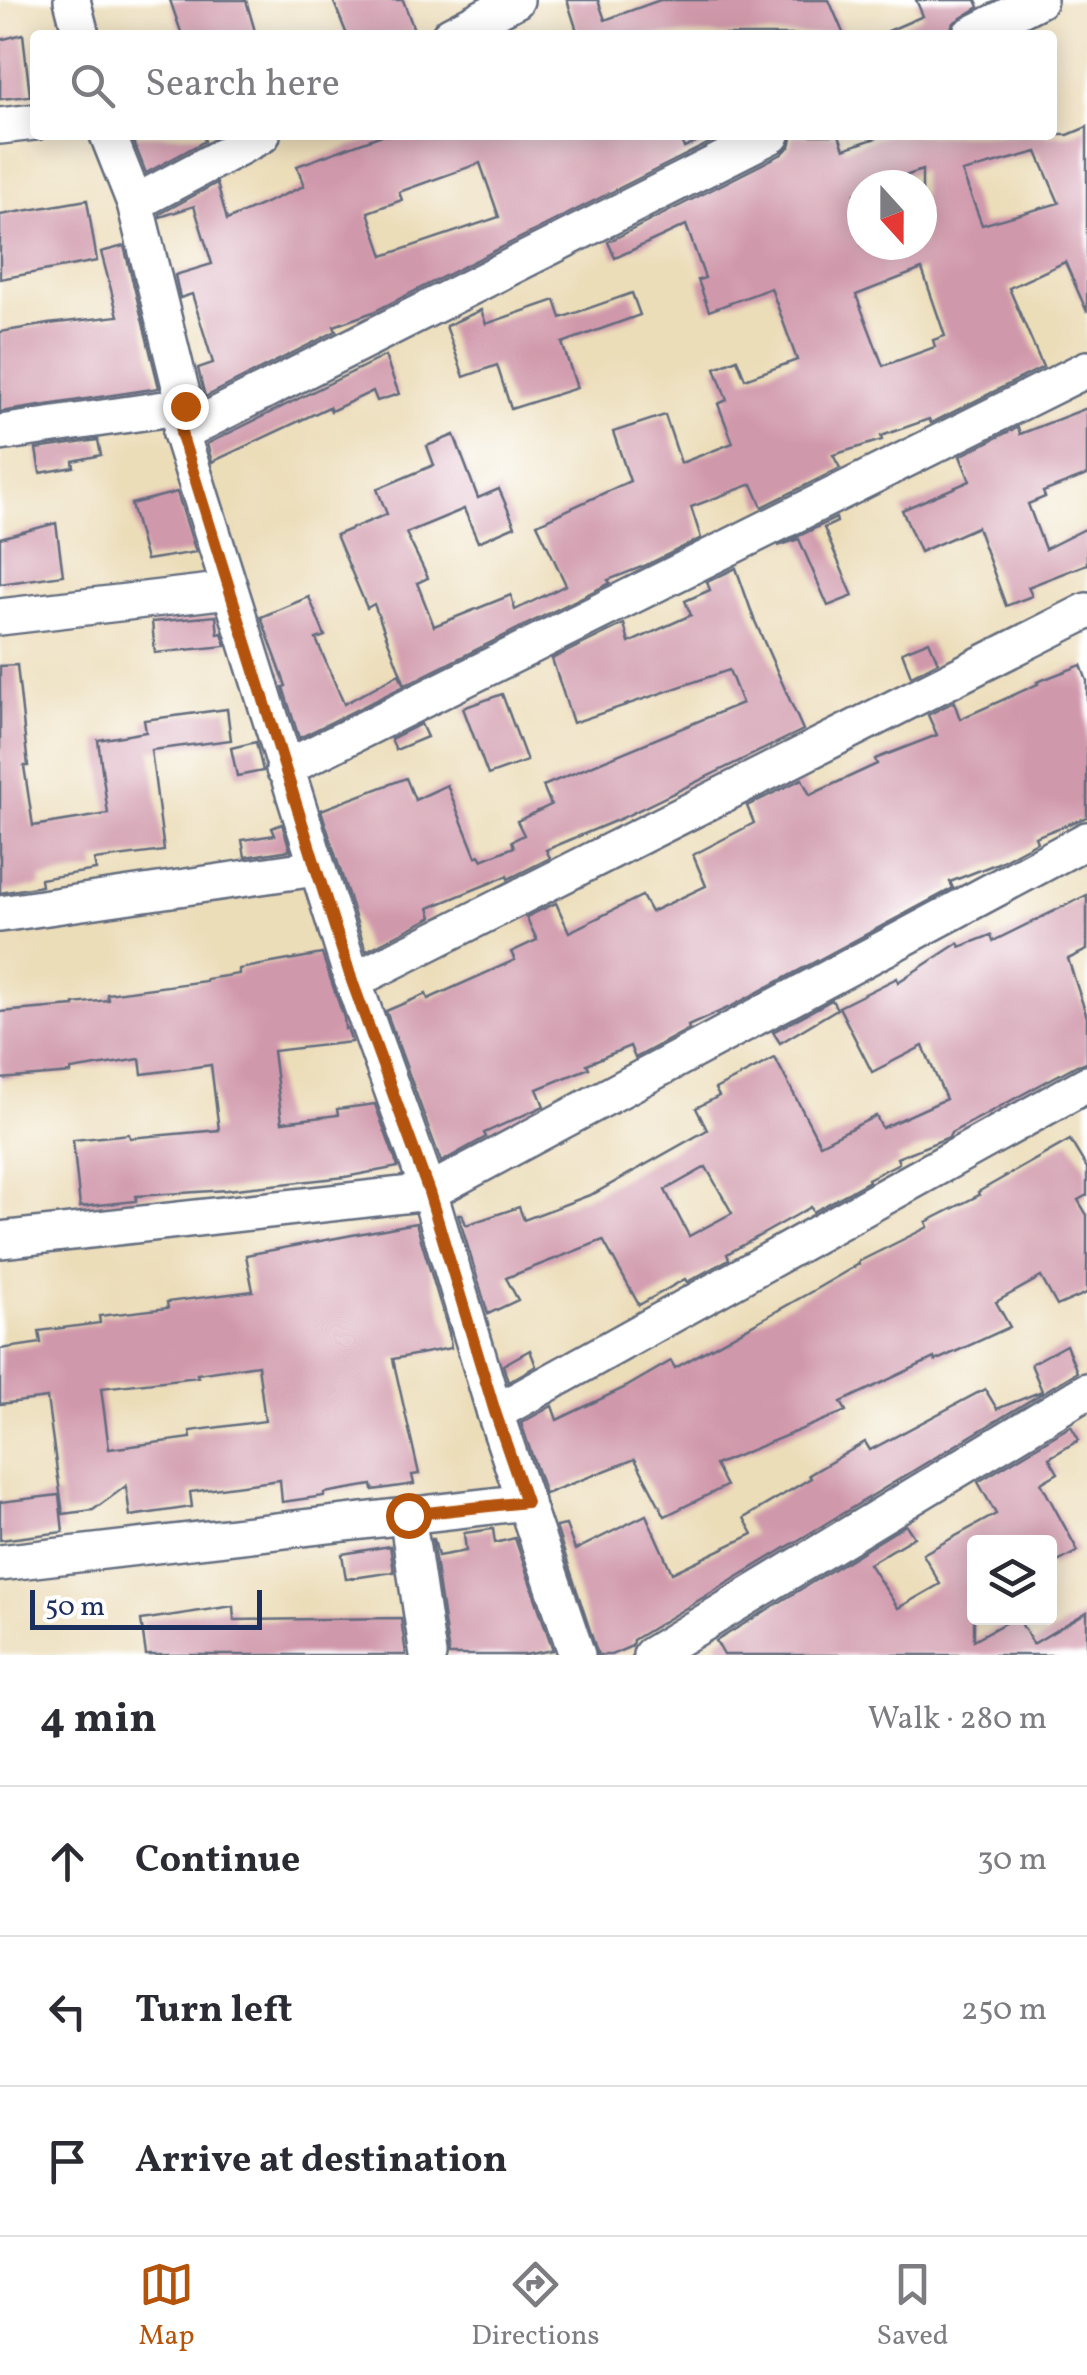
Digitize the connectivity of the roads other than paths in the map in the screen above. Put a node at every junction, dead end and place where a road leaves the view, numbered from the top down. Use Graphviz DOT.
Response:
graph roads {
  1 [pos="72,0"];
  2 [pos="516,0"];
  3 [pos="1040,0"];
  4 [pos="80,30"];
  5 [pos="459,30"];
  6 [pos="980,30"];
  7 [pos="30,123"];
  8 [pos="0,126"];
  9 [pos="110,140"];
  10 [pos="253,140"];
  11 [pos="762,140"];
  12 [pos="135,202"];
  13 [pos="1087,369"];
  14 [pos="183,420"];
  15 [pos="0,432"];
  16 [pos="229,590"];
  17 [pos="1087,612"];
  18 [pos="0,617"];
  19 [pos="284,769"];
  20 [pos="1087,840"];
  21 [pos="316,868"];
  22 [pos="0,914"];
  23 [pos="352,981"];
  24 [pos="1087,1084"];
  25 [pos="429,1192"];
  26 [pos="0,1240"];
  27 [pos="1087,1390"];
  28 [pos="495,1412"];
  29 [pos="526,1502"];
  30 [pos="408,1515"];
  31 [pos="0,1562"];
  32 [pos="428,1655"];
  33 [pos="577,1655"];
  34 [pos="652,1655"];
  1 -- 4 [label="street"];
  2 -- 5 [label="street"];
  3 -- 6 [label="street"];
  7 -- 8 [label="street"];
  9 -- 12 [label="street"];
  10 -- 12 [label="street"];
  11 -- 14 [label="street"];
  12 -- 14 [label="street"];
  13 -- 19 [label="street"];
  14 -- 15 [label="street"];
  14 -- 16 [label="street"];
  16 -- 18 [label="street"];
  16 -- 19 [label="street"];
  17 -- 23 [label="street"];
  19 -- 21 [label="street"];
  20 -- 25 [label="street"];
  21 -- 22 [label="street"];
  21 -- 23 [label="street"];
  23 -- 25 [label="street"];
  24 -- 28 [label="street"];
  25 -- 26 [label="street"];
  25 -- 28 [label="street"];
  27 -- 34 [label="street"];
  28 -- 29 [label="street"];
  29 -- 30 [label="street"];
  29 -- 33 [label="street"];
  30 -- 31 [label="street"];
  30 -- 32 [label="street"];
}
